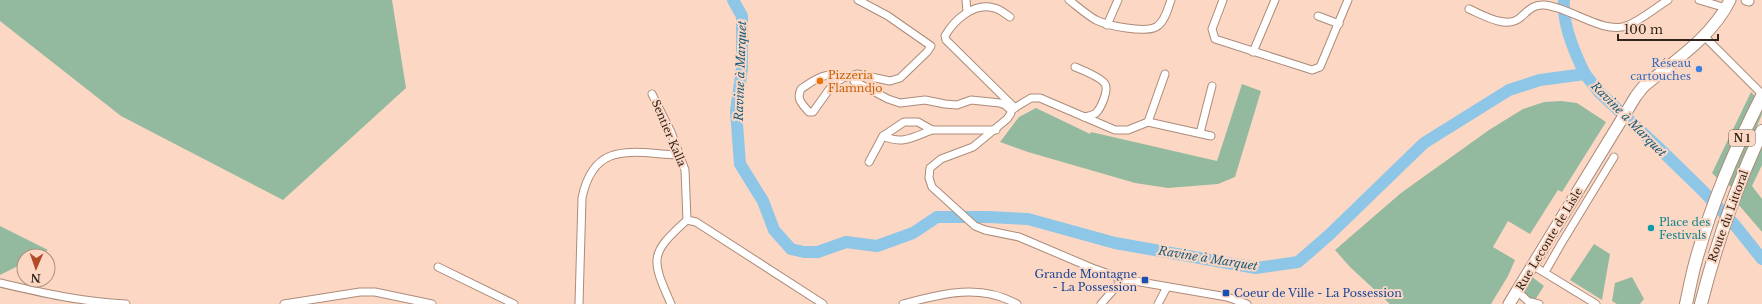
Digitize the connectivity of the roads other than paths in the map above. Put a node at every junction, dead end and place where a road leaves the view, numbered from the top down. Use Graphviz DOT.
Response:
graph roads {
  1 [pos="858,0"];
  2 [pos="966,0"];
  3 [pos="1069,0"];
  4 [pos="1118,0"];
  5 [pos="1171,0"];
  6 [pos="1223,0"];
  7 [pos="1275,0"];
  8 [pos="1348,0"];
  9 [pos="1668,0"];
  10 [pos="1699,0"];
  11 [pos="1728,4"];
  12 [pos="1469,9"];
  13 [pos="967,12"];
  14 [pos="1318,16"];
  15 [pos="1010,17"];
  16 [pos="1339,24"];
  17 [pos="1107,25"];
  18 [pos="1704,36"];
  19 [pos="1253,52"];
  20 [pos="1075,67"];
  21 [pos="1165,74"];
  22 [pos="853,76"];
  23 [pos="843,78"];
  24 [pos="1212,86"];
  25 [pos="652,94"];
  26 [pos="1762,95"];
  27 [pos="1013,109"];
  28 [pos="1084,117"];
  29 [pos="1148,122"];
  30 [pos="932,130"];
  31 [pos="996,130"];
  32 [pos="1762,131"];
  33 [pos="1200,133"];
  34 [pos="883,136"];
  35 [pos="1211,136"];
  36 [pos="678,155"];
  37 [pos="1614,158"];
  38 [pos="869,162"];
  39 [pos="687,220"];
  40 [pos="1532,265"];
  41 [pos="438,267"];
  42 [pos="1545,272"];
  43 [pos="1123,279"];
  44 [pos="0,283"];
  45 [pos="1167,287"];
  46 [pos="1516,291"];
  47 [pos="1528,303"];
  48 [pos="126,304"];
  49 [pos="284,304"];
  50 [pos="432,304"];
  51 [pos="514,304"];
  52 [pos="579,304"];
  53 [pos="671,304"];
  54 [pos="823,304"];
  55 [pos="903,304"];
  56 [pos="1017,304"];
  57 [pos="1101,304"];
  58 [pos="1158,304"];
  59 [pos="1247,304"];
  60 [pos="1509,304"];
  61 [pos="1539,304"];
  62 [pos="1596,304"];
  63 [pos="1686,304"];
  64 [pos="1701,304"];
  1 -- 22 [label="street"];
  2 -- 13 [label="street"];
  3 -- 17 [label="street"];
  4 -- 17 [label="street"];
  5 -- 17 [label="street"];
  6 -- 19 [label="street"];
  7 -- 19 [label="street"];
  8 -- 16 [label="street"];
  9 -- 12 [label="street"];
  10 -- 11 [label="street"];
  11 -- 18 [label="main road, Rue Leconte de Lisle"];
  13 -- 15 [label="street"];
  13 -- 27 [label="street"];
  14 -- 16 [label="street"];
  16 -- 19 [label="street"];
  18 -- 26 [label="street"];
  18 -- 40 [label="main road, Rue Leconte de Lisle"];
  20 -- 28 [label="street"];
  21 -- 29 [label="street"];
  22 -- 23 [label="street"];
  22 -- 27 [label="street"];
  23 -- 23 [label="street"];
  24 -- 33 [label="street"];
  25 -- 36 [label="street, Sentier Kalla"];
  26 -- 63 [label="highway, Route du Littoral / N 1"];
  27 -- 28 [label="street"];
  27 -- 31 [label="street"];
  28 -- 29 [label="street"];
  29 -- 33 [label="street"];
  30 -- 31 [label="street"];
  30 -- 34 [label="street"];
  30 -- 34 [label="street"];
  31 -- 43 [label="street"];
  32 -- 64 [label="highway, Route du Littoral / N 1"];
  33 -- 35 [label="street"];
  34 -- 38 [label="street"];
  36 -- 39 [label="street, Sentier Kalla"];
  36 -- 52 [label="street"];
  37 -- 42 [label="street"];
  39 -- 53 [label="street"];
  39 -- 54 [label="street"];
  40 -- 42 [label="street"];
  40 -- 46 [label="main road, Rue Leconte de Lisle"];
  41 -- 51 [label="street"];
  42 -- 62 [label="street"];
  43 -- 45 [label="street"];
  43 -- 57 [label="street"];
  44 -- 48 [label="street"];
  45 -- 58 [label="street"];
  45 -- 59 [label="street"];
  46 -- 47 [label="street"];
  46 -- 60 [label="main road, Rue Leconte de Lisle"];
  47 -- 61 [label="street"];
  49 -- 50 [label="street"];
  55 -- 56 [label="street"];
}
